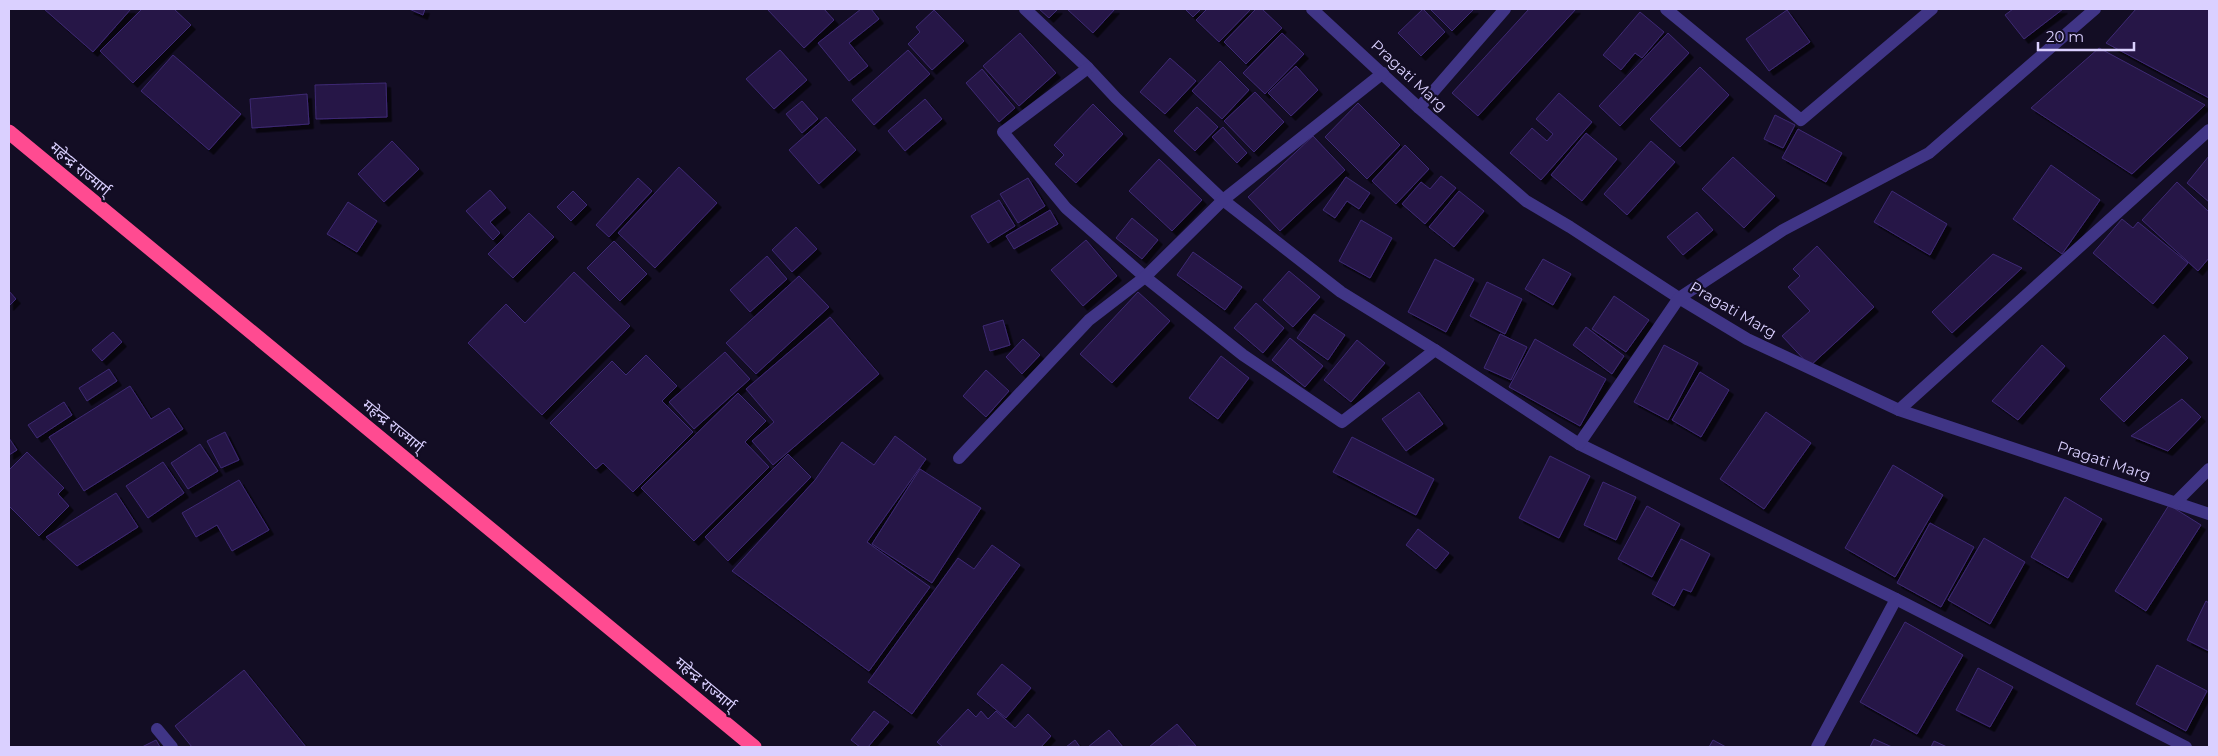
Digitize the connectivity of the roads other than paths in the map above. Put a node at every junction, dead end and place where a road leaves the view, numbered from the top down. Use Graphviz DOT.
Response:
graph roads {
  1 [pos="1026,9"];
  2 [pos="1312,9"];
  3 [pos="1505,9"];
  4 [pos="1666,9"];
  5 [pos="1932,9"];
  6 [pos="2095,9"];
  7 [pos="1088,68"];
  8 [pos="1383,73"];
  9 [pos="1419,108"];
  10 [pos="2209,130"];
  11 [pos="9,132"];
  12 [pos="1223,200"];
  13 [pos="1145,277"];
  14 [pos="1679,298"];
  15 [pos="1435,350"];
  16 [pos="1899,410"];
  17 [pos="1579,444"];
  18 [pos="959,458"];
  19 [pos="2209,469"];
  20 [pos="2176,502"];
  21 [pos="2209,514"];
  22 [pos="1896,599"];
  23 [pos="157,729"];
  24 [pos="172,747"];
  25 [pos="754,747"];
  26 [pos="1817,747"];
  27 [pos="2186,747"];
  1 -- 7 [label="street"];
  2 -- 8 [label="street, Pragati Marg"];
  3 -- 9 [label="street"];
  4 -- 5 [label="street"];
  6 -- 14 [label="street"];
  7 -- 12 [label="street"];
  7 -- 13 [label="street"];
  8 -- 9 [label="street, Pragati Marg"];
  8 -- 12 [label="street"];
  9 -- 14 [label="street, Pragati Marg"];
  10 -- 16 [label="street"];
  11 -- 25 [label="highway, महेन्द्र राज्मार्ग्"];
  12 -- 13 [label="street"];
  12 -- 15 [label="street"];
  13 -- 15 [label="street"];
  13 -- 18 [label="street"];
  14 -- 16 [label="street, Pragati Marg"];
  14 -- 17 [label="street"];
  15 -- 17 [label="street"];
  16 -- 20 [label="street, Pragati Marg"];
  17 -- 22 [label="street"];
  19 -- 20 [label="street"];
  20 -- 21 [label="street, Pragati Marg"];
  22 -- 26 [label="street"];
  22 -- 27 [label="street"];
  23 -- 24 [label="street"];
}
